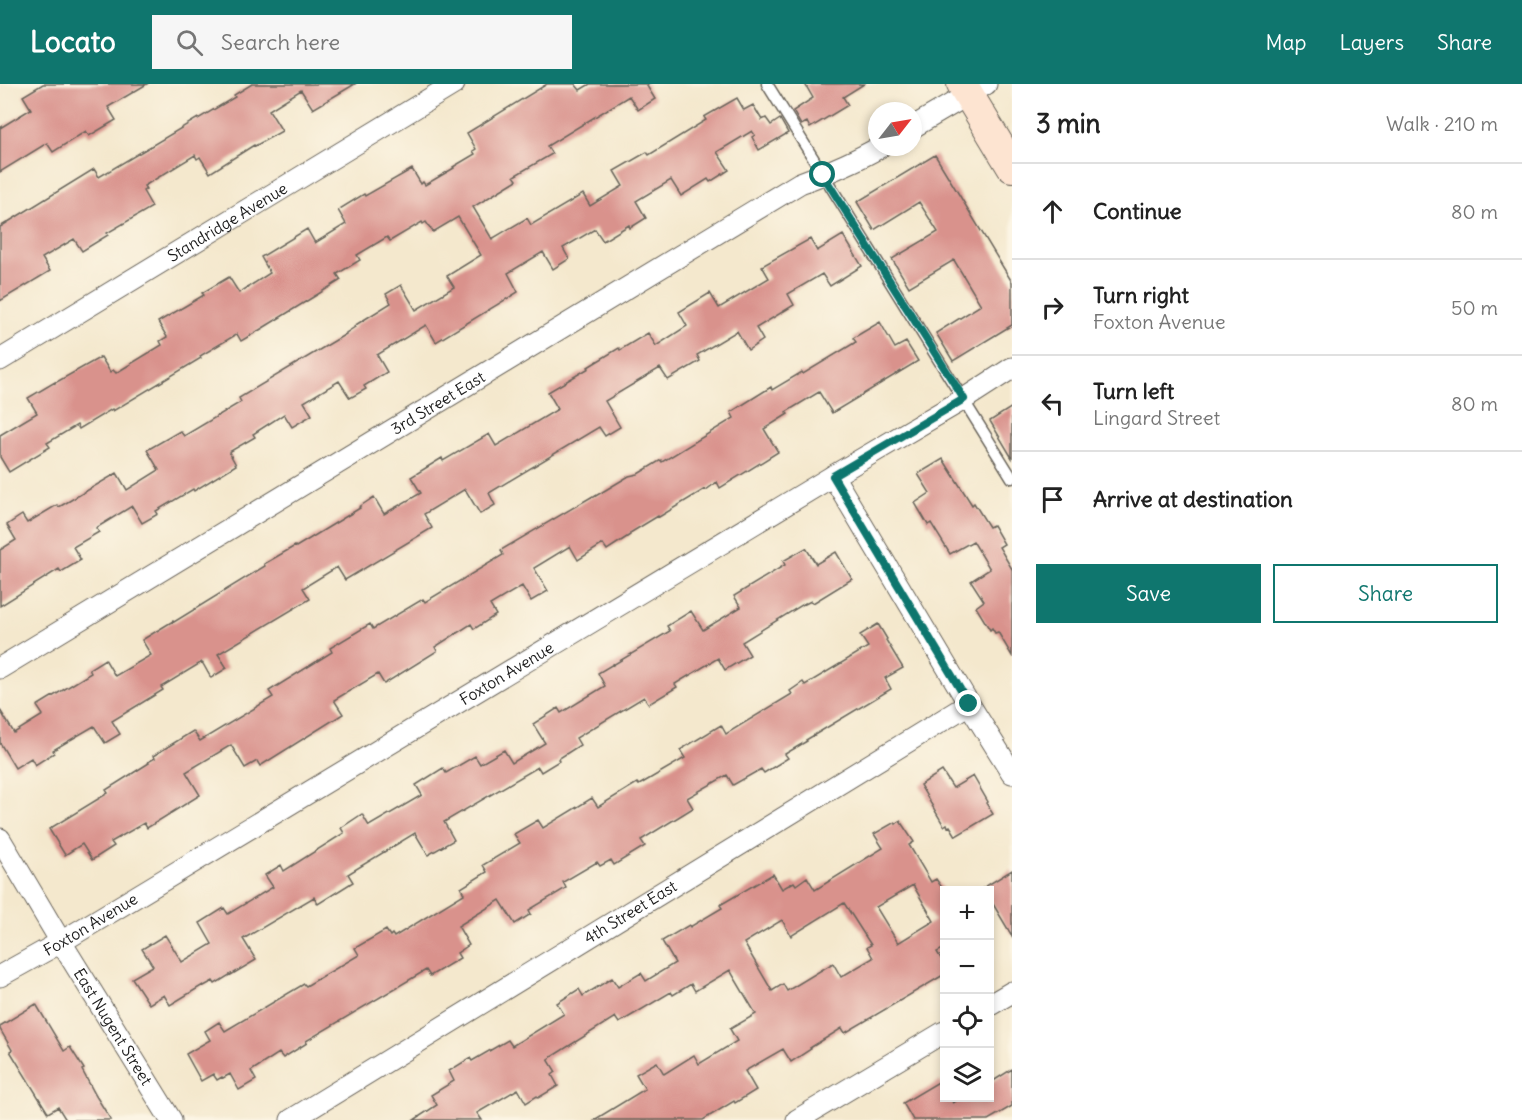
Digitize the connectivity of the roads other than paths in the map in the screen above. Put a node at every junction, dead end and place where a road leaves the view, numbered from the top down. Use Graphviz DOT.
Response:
graph roads {
  1 [pos="454,84"];
  2 [pos="767,84"];
  3 [pos="972,87"];
  4 [pos="922,121"];
  5 [pos="868,154"];
  6 [pos="1012,167"];
  7 [pos="823,175"];
  8 [pos="0,360"];
  9 [pos="1012,369"];
  10 [pos="964,399"];
  11 [pos="833,476"];
  12 [pos="1012,477"];
  13 [pos="0,668"];
  14 [pos="969,704"];
  15 [pos="1012,773"];
  16 [pos="0,839"];
  17 [pos="61,942"];
  18 [pos="0,976"];
  19 [pos="1012,992"];
  20 [pos="994,1003"];
  21 [pos="940,1035"];
  22 [pos="171,1120"];
  23 [pos="291,1120"];
  24 [pos="797,1120"];
  1 -- 8 [label="street, Standridge Avenue"];
  2 -- 7 [label="lane"];
  3 -- 4 [label="street"];
  3 -- 6 [label="main road"];
  5 -- 7 [label="street, 3rd Street East"];
  7 -- 10 [label="lane"];
  7 -- 13 [label="street, 3rd Street East"];
  9 -- 10 [label="street, Foxton Avenue"];
  10 -- 11 [label="street, Foxton Avenue"];
  10 -- 12 [label="lane"];
  11 -- 14 [label="street"];
  11 -- 17 [label="street, Foxton Avenue"];
  14 -- 15 [label="street"];
  14 -- 23 [label="street, 4th Street East"];
  16 -- 17 [label="street, East Nugent Street"];
  17 -- 18 [label="street, Foxton Avenue"];
  17 -- 22 [label="street, East Nugent Street"];
  19 -- 20 [label="street"];
  21 -- 24 [label="street"];
}
